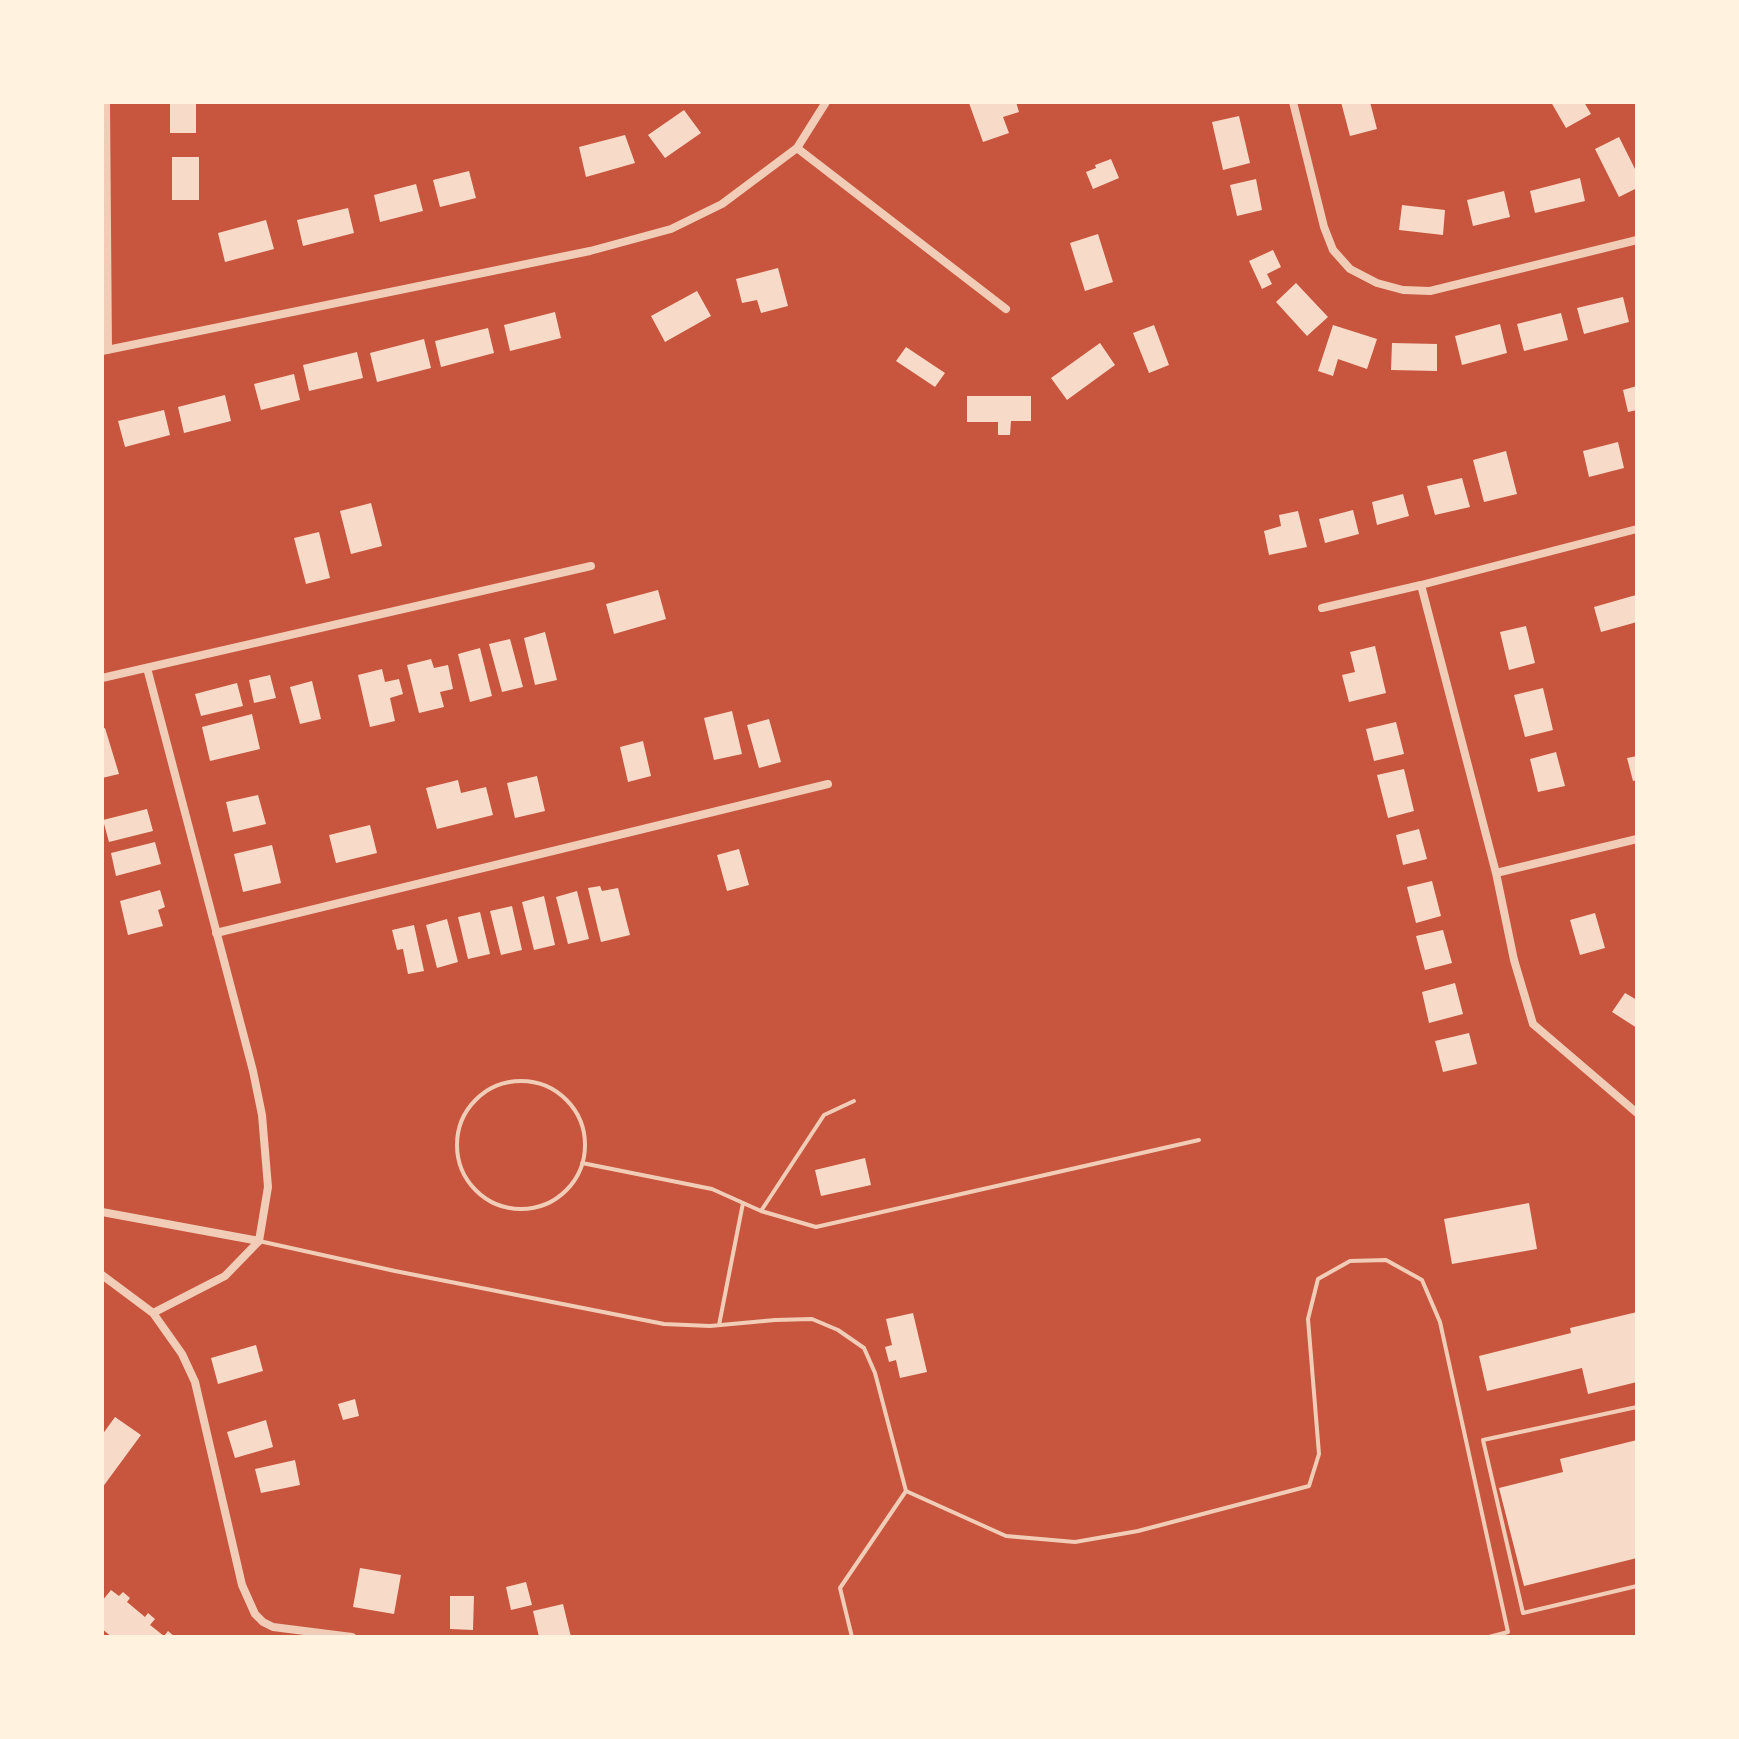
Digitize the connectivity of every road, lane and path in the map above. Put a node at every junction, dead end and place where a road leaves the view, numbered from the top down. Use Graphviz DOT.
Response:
graph roads {
  1 [pos="106,102"];
  2 [pos="826,102"];
  3 [pos="1293,102"];
  4 [pos="797,148"];
  5 [pos="1637,240"];
  6 [pos="1006,309"];
  7 [pos="105,350"];
  8 [pos="1637,529"];
  9 [pos="591,566"];
  10 [pos="1421,585"];
  11 [pos="1322,608"];
  12 [pos="147,668"];
  13 [pos="102,678"];
  14 [pos="828,784"];
  15 [pos="1637,839"];
  16 [pos="1496,873"];
  17 [pos="216,933"];
  18 [pos="854,1101"];
  19 [pos="1637,1113"];
  20 [pos="1199,1140"];
  21 [pos="582,1163"];
  22 [pos="743,1203"];
  23 [pos="761,1211"];
  24 [pos="102,1212"];
  25 [pos="259,1241"];
  26 [pos="102,1275"];
  27 [pos="153,1313"];
  28 [pos="719,1325"];
  29 [pos="1637,1407"];
  30 [pos="906,1491"];
  31 [pos="1637,1586"];
  32 [pos="352,1637"];
  33 [pos="852,1637"];
  34 [pos="1489,1637"];
  1 -- 7 [label="street"];
  2 -- 4 [label="street"];
  3 -- 5 [label="street"];
  4 -- 6 [label="street"];
  4 -- 7 [label="street"];
  8 -- 10 [label="street"];
  9 -- 12 [label="street"];
  10 -- 11 [label="street"];
  10 -- 16 [label="street"];
  12 -- 13 [label="street"];
  12 -- 17 [label="street"];
  14 -- 17 [label="street"];
  15 -- 16 [label="street"];
  16 -- 19 [label="street"];
  17 -- 25 [label="street"];
  18 -- 23 [label="lane"];
  20 -- 23 [label="lane"];
  21 -- 21 [label="lane"];
  21 -- 22 [label="lane"];
  22 -- 23 [label="lane"];
  22 -- 28 [label="lane"];
  24 -- 25 [label="street"];
  25 -- 27 [label="street"];
  25 -- 28 [label="lane"];
  26 -- 27 [label="street"];
  27 -- 32 [label="street"];
  28 -- 30 [label="lane"];
  29 -- 31 [label="lane"];
  30 -- 33 [label="lane"];
  30 -- 34 [label="lane"];
}
